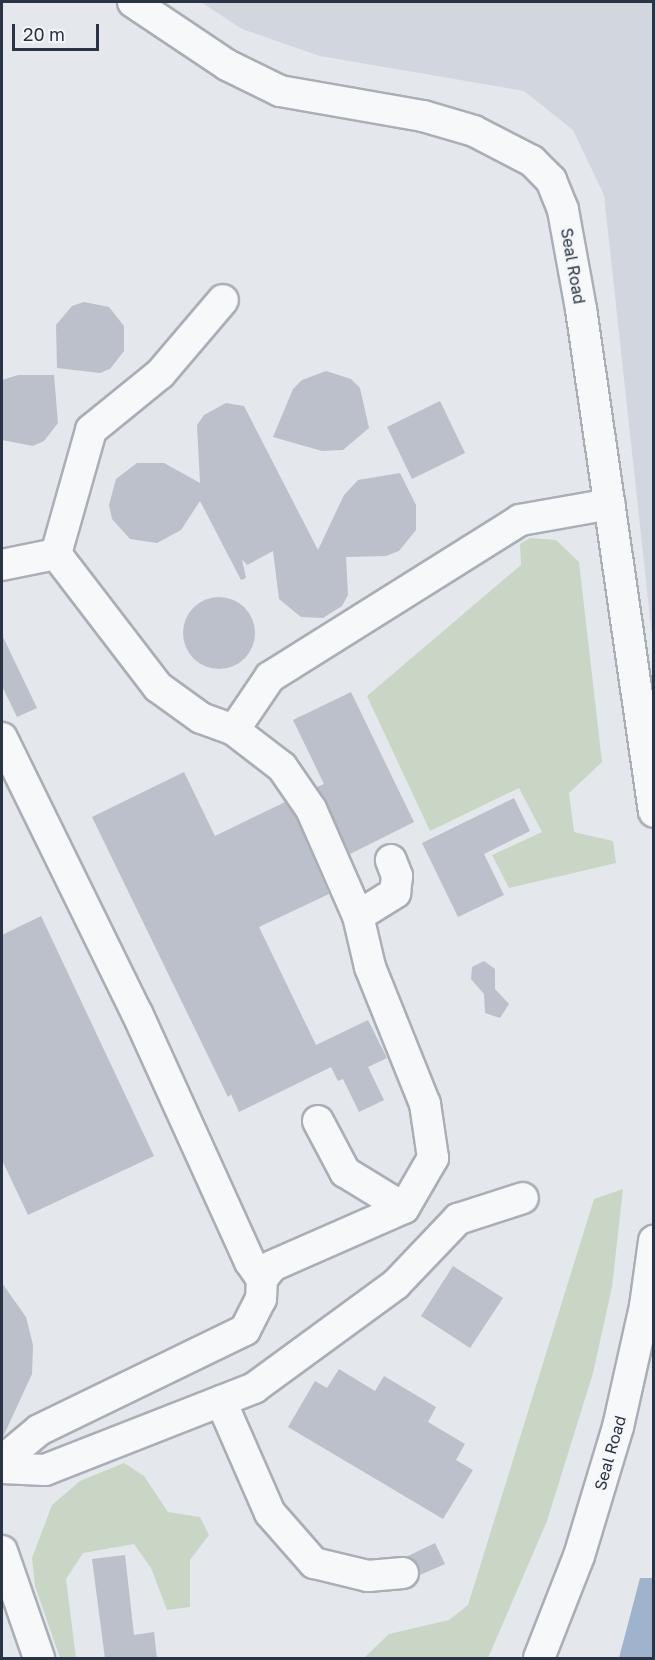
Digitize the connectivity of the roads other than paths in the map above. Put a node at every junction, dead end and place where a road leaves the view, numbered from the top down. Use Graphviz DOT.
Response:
graph roads {
  1 [pos="133,2"];
  2 [pos="223,300"];
  3 [pos="610,504"];
  4 [pos="56,554"];
  5 [pos="2,565"];
  6 [pos="234,730"];
  7 [pos="2,738"];
  8 [pos="654,812"];
  9 [pos="392,860"];
  10 [pos="358,916"];
  11 [pos="318,1121"];
  12 [pos="523,1198"];
  13 [pos="404,1208"];
  14 [pos="654,1240"];
  15 [pos="262,1279"];
  16 [pos="221,1401"];
  17 [pos="2,1461"];
  18 [pos="2,1468"];
  19 [pos="2,1551"];
  20 [pos="403,1573"];
  21 [pos="39,1659"];
  22 [pos="539,1659"];
  1 -- 3 [label="street, Seal Road"];
  2 -- 4 [label="street"];
  3 -- 6 [label="street"];
  3 -- 8 [label="street, Seal Road"];
  4 -- 5 [label="street"];
  4 -- 6 [label="street"];
  6 -- 10 [label="street"];
  7 -- 15 [label="street"];
  9 -- 10 [label="street"];
  10 -- 13 [label="street"];
  11 -- 13 [label="street"];
  12 -- 16 [label="street"];
  13 -- 15 [label="street"];
  14 -- 22 [label="street, Seal Road"];
  15 -- 17 [label="street"];
  16 -- 18 [label="street"];
  16 -- 20 [label="street"];
  19 -- 21 [label="street"];
}
